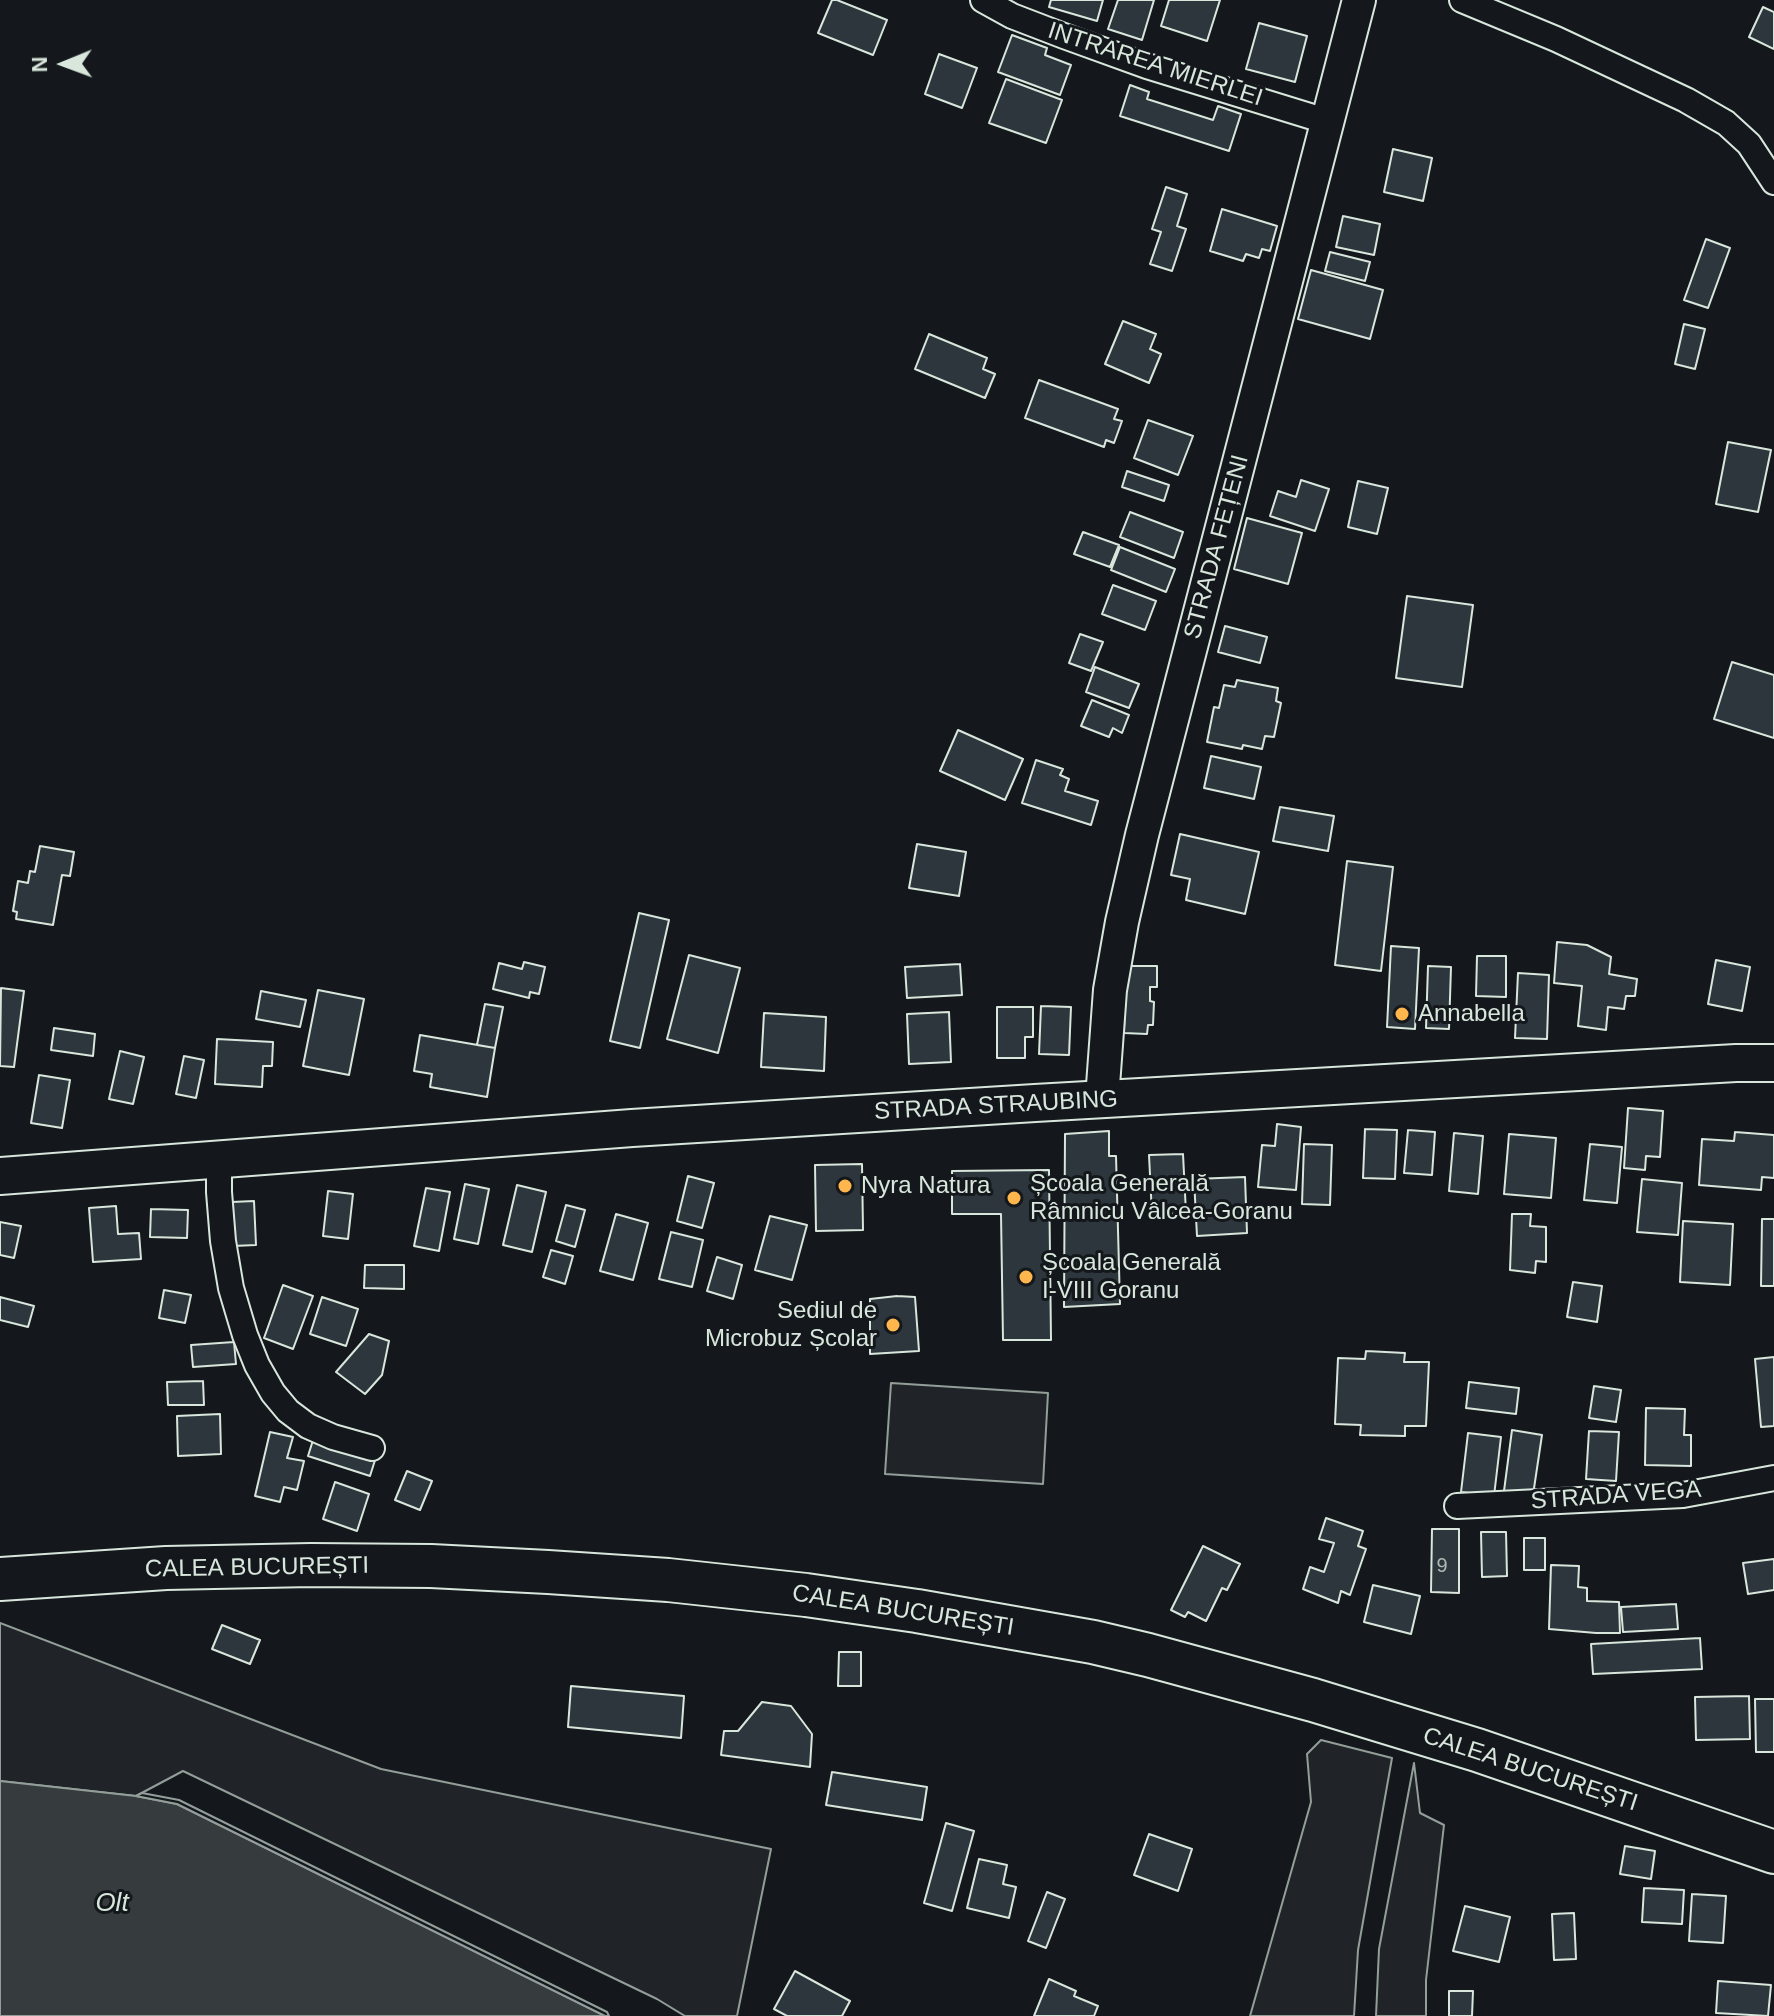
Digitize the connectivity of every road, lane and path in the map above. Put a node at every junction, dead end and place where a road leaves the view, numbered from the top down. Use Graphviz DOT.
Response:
graph roads {
  1 [pos="983,0"];
  2 [pos="1359,0"];
  3 [pos="1462,0"];
  4 [pos="1329,122"];
  5 [pos="1774,182"];
  6 [pos="1774,1063"];
  7 [pos="1102,1099"];
  8 [pos="219,1160"];
  9 [pos="0,1176"];
  10 [pos="372,1448"];
  11 [pos="1774,1478"];
  12 [pos="1457,1506"];
  13 [pos="0,1579"];
  14 [pos="1774,1852"];
  1 -- 4 [label="street, INTRAREA MIERLEI"];
  2 -- 4 [label="street, STRADA FEȚENI"];
  3 -- 5 [label="street"];
  4 -- 7 [label="street, STRADA FEȚENI"];
  6 -- 7 [label="main road, STRADA STRAUBING"];
  7 -- 8 [label="main road, STRADA STRAUBING"];
  8 -- 9 [label="main road, STRADA STRAUBING"];
  8 -- 10 [label="street"];
  11 -- 12 [label="street, STRADA VEGA"];
  13 -- 14 [label="highway, CALEA BUCUREȘTI"];
}
